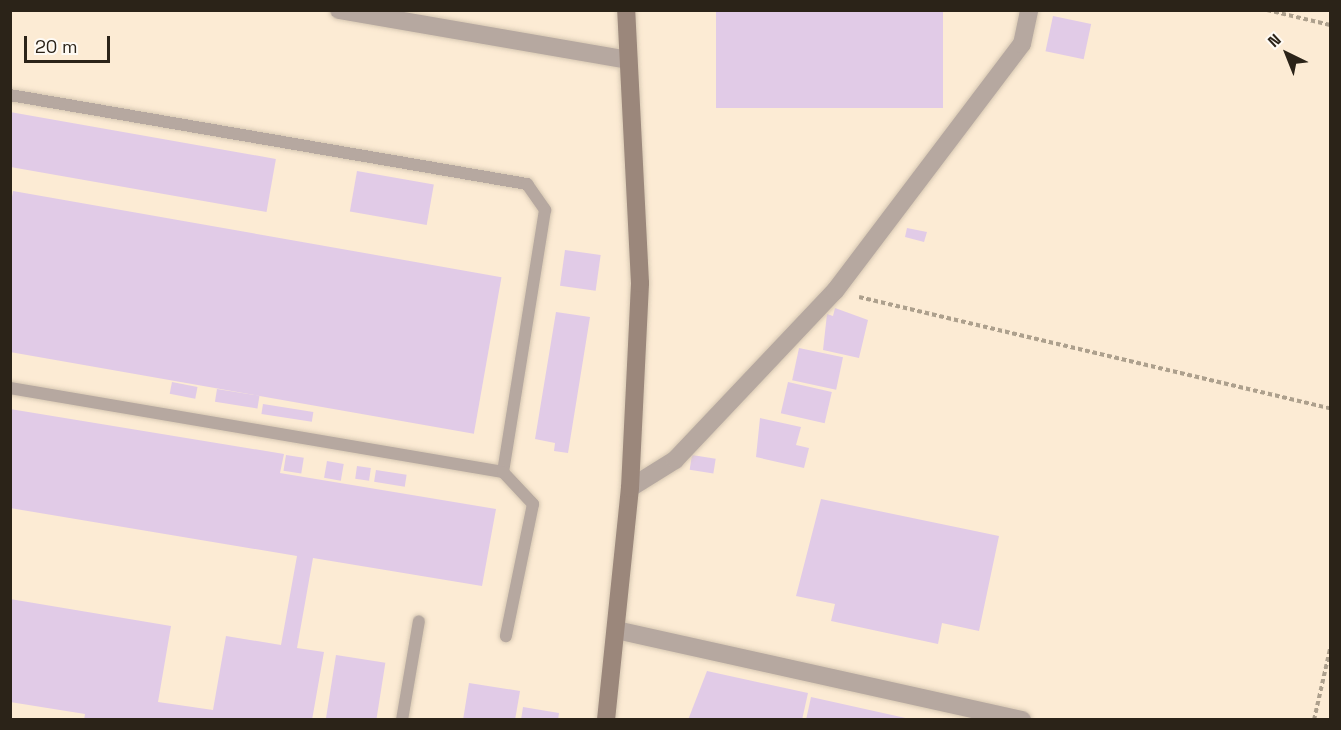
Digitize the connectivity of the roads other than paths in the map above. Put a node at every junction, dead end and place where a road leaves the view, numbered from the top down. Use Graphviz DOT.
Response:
graph roads {
  1 [pos="339,10"];
  2 [pos="626,10"];
  3 [pos="1029,10"];
  4 [pos="628,60"];
  5 [pos="10,95"];
  6 [pos="10,388"];
  7 [pos="503,472"];
  8 [pos="630,488"];
  9 [pos="419,621"];
  10 [pos="616,630"];
  11 [pos="506,636"];
  12 [pos="402,720"];
  13 [pos="606,720"];
  14 [pos="1022,720"];
  1 -- 4 [label="street"];
  2 -- 4 [label="street"];
  3 -- 8 [label="street"];
  4 -- 8 [label="street"];
  5 -- 7 [label="lane"];
  6 -- 7 [label="lane"];
  7 -- 11 [label="lane"];
  8 -- 10 [label="street"];
  9 -- 12 [label="lane"];
  10 -- 13 [label="street"];
  10 -- 14 [label="street"];
}
